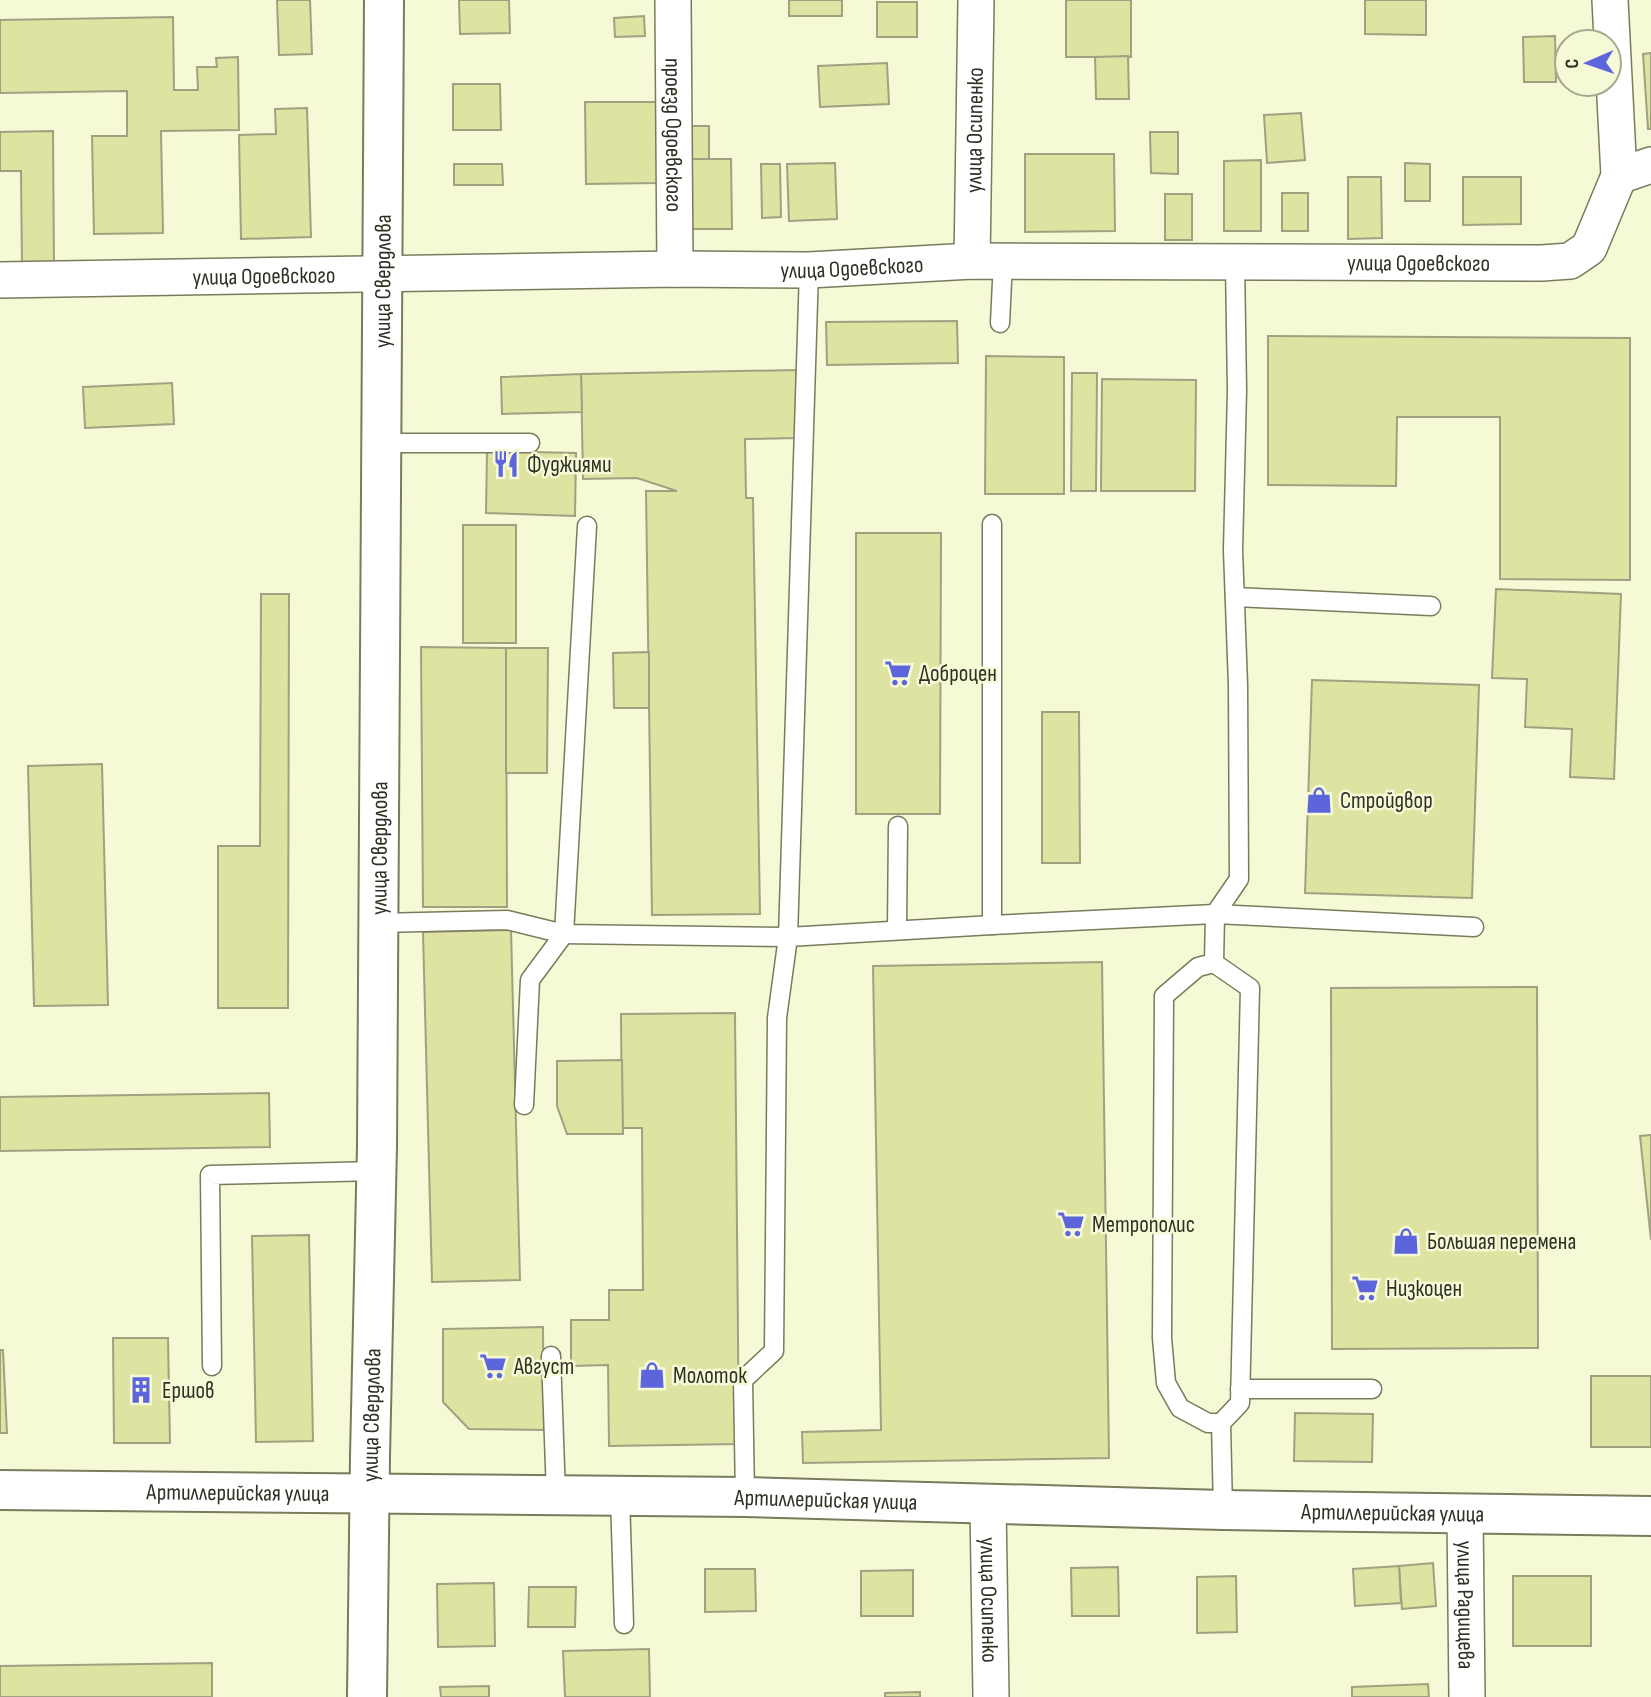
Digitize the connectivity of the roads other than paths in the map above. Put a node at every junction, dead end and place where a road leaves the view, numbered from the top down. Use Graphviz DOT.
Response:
graph roads {
  1 [pos="384,0"];
  2 [pos="673,0"];
  3 [pos="976,0"];
  4 [pos="1610,0"];
  5 [pos="1635,171"];
  6 [pos="987,261"];
  7 [pos="1235,262"];
  8 [pos="675,269"];
  9 [pos="809,270"];
  10 [pos="383,273"];
  11 [pos="0,280"];
  12 [pos="1000,323"];
  13 [pos="381,443"];
  14 [pos="530,443"];
  15 [pos="992,524"];
  16 [pos="587,526"];
  17 [pos="1235,597"];
  18 [pos="1431,606"];
  19 [pos="898,826"];
  20 [pos="1215,914"];
  21 [pos="378,923"];
  22 [pos="992,925"];
  23 [pos="1474,927"];
  24 [pos="897,930"];
  25 [pos="564,934"];
  26 [pos="788,937"];
  27 [pos="1214,962"];
  28 [pos="524,1105"];
  29 [pos="377,1171"];
  30 [pos="551,1356"];
  31 [pos="212,1366"];
  32 [pos="1372,1388"];
  33 [pos="1240,1389"];
  34 [pos="1222,1423"];
  35 [pos="0,1490"];
  36 [pos="370,1493"];
  37 [pos="556,1495"];
  38 [pos="620,1496"];
  39 [pos="745,1497"];
  40 [pos="988,1504"];
  41 [pos="1223,1510"];
  42 [pos="1465,1514"];
  43 [pos="1651,1516"];
  44 [pos="624,1624"];
  45 [pos="367,1697"];
  46 [pos="990,1697"];
  47 [pos="1467,1697"];
  1 -- 10 [label="street, улица Свердлова"];
  2 -- 8 [label="street, проезд Одоевского"];
  3 -- 6 [label="street, улица Осипенко"];
  4 -- 5 [label="street"];
  5 -- 7 [label="street, улица Одоевского"];
  6 -- 7 [label="street, улица Одоевского"];
  6 -- 9 [label="street, улица Одоевского"];
  6 -- 12 [label="lane"];
  7 -- 17 [label="lane"];
  8 -- 9 [label="street, улица Одоевского"];
  8 -- 10 [label="street, улица Одоевского"];
  9 -- 26 [label="lane"];
  10 -- 11 [label="street, улица Одоевского"];
  10 -- 13 [label="street, улица Свердлова"];
  13 -- 14 [label="lane"];
  13 -- 21 [label="street, улица Свердлова"];
  15 -- 22 [label="lane"];
  16 -- 25 [label="lane"];
  17 -- 18 [label="lane"];
  17 -- 20 [label="lane"];
  19 -- 24 [label="lane"];
  20 -- 22 [label="lane"];
  20 -- 23 [label="lane"];
  20 -- 27 [label="lane"];
  21 -- 25 [label="lane"];
  21 -- 29 [label="street, улица Свердлова"];
  22 -- 24 [label="lane"];
  24 -- 26 [label="lane"];
  25 -- 26 [label="lane"];
  25 -- 28 [label="lane"];
  26 -- 39 [label="lane"];
  27 -- 33 [label="lane"];
  27 -- 34 [label="lane"];
  29 -- 31 [label="lane"];
  29 -- 36 [label="street, улица Свердлова"];
  30 -- 37 [label="lane"];
  32 -- 33 [label="lane"];
  33 -- 34 [label="lane"];
  34 -- 41 [label="lane"];
  35 -- 36 [label="street, Артиллерийская улица"];
  36 -- 37 [label="street, Артиллерийская улица"];
  36 -- 45 [label="street, улица Свердлова"];
  37 -- 38 [label="street, Артиллерийская улица"];
  38 -- 39 [label="street, Артиллерийская улица"];
  38 -- 44 [label="lane"];
  39 -- 40 [label="street, Артиллерийская улица"];
  40 -- 41 [label="street, Артиллерийская улица"];
  40 -- 46 [label="street, улица Осипенко"];
  41 -- 42 [label="street, Артиллерийская улица"];
  42 -- 43 [label="street, Артиллерийская улица"];
  42 -- 47 [label="street, улица Радищева"];
}
